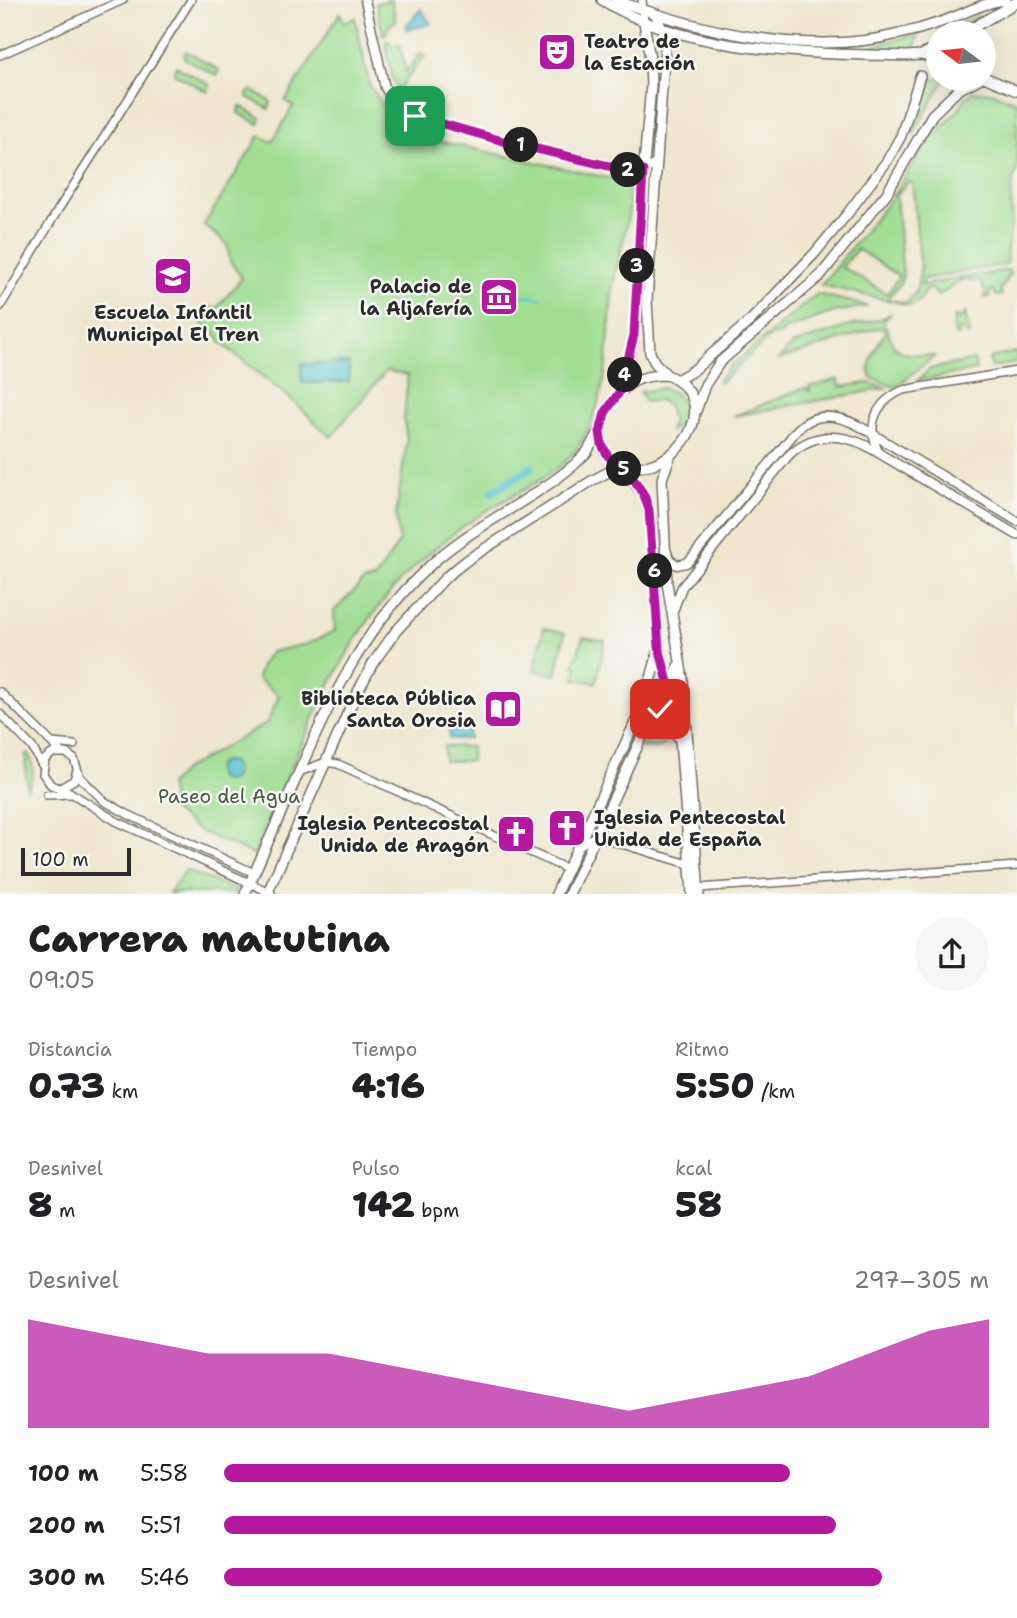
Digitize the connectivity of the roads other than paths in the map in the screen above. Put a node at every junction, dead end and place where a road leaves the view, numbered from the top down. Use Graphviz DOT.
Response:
graph roads {
  1 [pos="124,0"];
  2 [pos="191,0"];
  3 [pos="365,0"];
  4 [pos="602,0"];
  5 [pos="616,0"];
  6 [pos="1006,0"];
  7 [pos="1017,2"];
  8 [pos="642,5"];
  9 [pos="656,15"];
  10 [pos="987,21"];
  11 [pos="644,22"];
  12 [pos="662,29"];
  13 [pos="926,53"];
  14 [pos="0,55"];
  15 [pos="922,55"];
  16 [pos="926,56"];
  17 [pos="920,76"];
  18 [pos="996,83"];
  19 [pos="957,91"];
  20 [pos="1017,91"];
  21 [pos="655,164"];
  22 [pos="643,171"];
  23 [pos="0,307"];
  24 [pos="1017,371"];
  25 [pos="667,375"];
  26 [pos="677,380"];
  27 [pos="620,391"];
  28 [pos="695,411"];
  29 [pos="601,427"];
  30 [pos="872,433"];
  31 [pos="879,452"];
  32 [pos="670,457"];
  33 [pos="621,467"];
  34 [pos="1017,521"];
  35 [pos="1017,535"];
  36 [pos="666,548"];
  37 [pos="671,617"];
  38 [pos="659,647"];
  39 [pos="679,660"];
  40 [pos="0,692"];
  41 [pos="671,694"];
  42 [pos="0,714"];
  43 [pos="687,730"];
  44 [pos="645,732"];
  45 [pos="680,739"];
  46 [pos="48,742"];
  47 [pos="75,745"];
  48 [pos="60,751"];
  49 [pos="326,762"];
  50 [pos="42,766"];
  51 [pos="77,770"];
  52 [pos="299,772"];
  53 [pos="61,787"];
  54 [pos="75,794"];
  55 [pos="47,795"];
  56 [pos="595,837"];
  57 [pos="577,847"];
  58 [pos="693,866"];
  59 [pos="1017,866"];
  60 [pos="567,869"];
  61 [pos="254,873"];
  62 [pos="250,883"];
  63 [pos="695,892"];
  64 [pos="269,893"];
  65 [pos="245,894"];
  66 [pos="556,894"];
  67 [pos="569,894"];
  1 -- 14 [label="street"];
  2 -- 23 [label="street"];
  3 -- 22 [label="main road"];
  4 -- 11 [label="main road"];
  5 -- 8 [label="main road"];
  6 -- 9 [label="main road"];
  7 -- 10 [label="main road"];
  8 -- 9 [label="main road"];
  8 -- 11 [label="street"];
  9 -- 12 [label="main road"];
  11 -- 12 [label="main road"];
  11 -- 22 [label="main road"];
  12 -- 15 [label="main road"];
  12 -- 21 [label="main road"];
  13 -- 15 [label="main road"];
  15 -- 16 [label="main road"];
  17 -- 26 [label="main road"];
  18 -- 20 [label="main road"];
  19 -- 28 [label="main road"];
  21 -- 22 [label="main road"];
  21 -- 25 [label="main road"];
  22 -- 27 [label="main road"];
  24 -- 30 [label="street"];
  25 -- 26 [label="main road"];
  25 -- 27 [label="main road"];
  26 -- 28 [label="main road"];
  27 -- 29 [label="main road"];
  28 -- 32 [label="main road"];
  29 -- 33 [label="main road"];
  29 -- 52 [label="main road"];
  30 -- 31 [label="street"];
  30 -- 34 [label="main road"];
  30 -- 36 [label="main road"];
  31 -- 35 [label="main road"];
  31 -- 37 [label="main road"];
  32 -- 33 [label="main road"];
  32 -- 36 [label="main road"];
  33 -- 38 [label="main road"];
  33 -- 49 [label="main road"];
  36 -- 37 [label="main road"];
  37 -- 39 [label="main road"];
  38 -- 41 [label="main road"];
  38 -- 57 [label="main road"];
  39 -- 41 [label="main road"];
  39 -- 43 [label="main road"];
  40 -- 46 [label="street"];
  41 -- 44 [label="main road"];
  41 -- 45 [label="main road"];
  42 -- 50 [label="street"];
  43 -- 45 [label="main road"];
  43 -- 58 [label="main road"];
  44 -- 45 [label="main road"];
  44 -- 56 [label="main road"];
  45 -- 58 [label="main road"];
  46 -- 47 [label="street"];
  46 -- 48 [label="street"];
  48 -- 50 [label="street"];
  48 -- 51 [label="street"];
  49 -- 52 [label="street"];
  49 -- 60 [label="street"];
  49 -- 64 [label="main road"];
  50 -- 53 [label="street"];
  51 -- 53 [label="street"];
  51 -- 61 [label="street"];
  52 -- 61 [label="main road"];
  53 -- 54 [label="street"];
  54 -- 55 [label="street"];
  54 -- 62 [label="street"];
  56 -- 57 [label="street"];
  56 -- 58 [label="street"];
  56 -- 67 [label="main road"];
  57 -- 60 [label="main road"];
  58 -- 63 [label="main road"];
  59 -- 63 [label="street"];
  60 -- 66 [label="main road"];
  61 -- 62 [label="main road"];
  62 -- 64 [label="street"];
  62 -- 65 [label="main road"];
}
